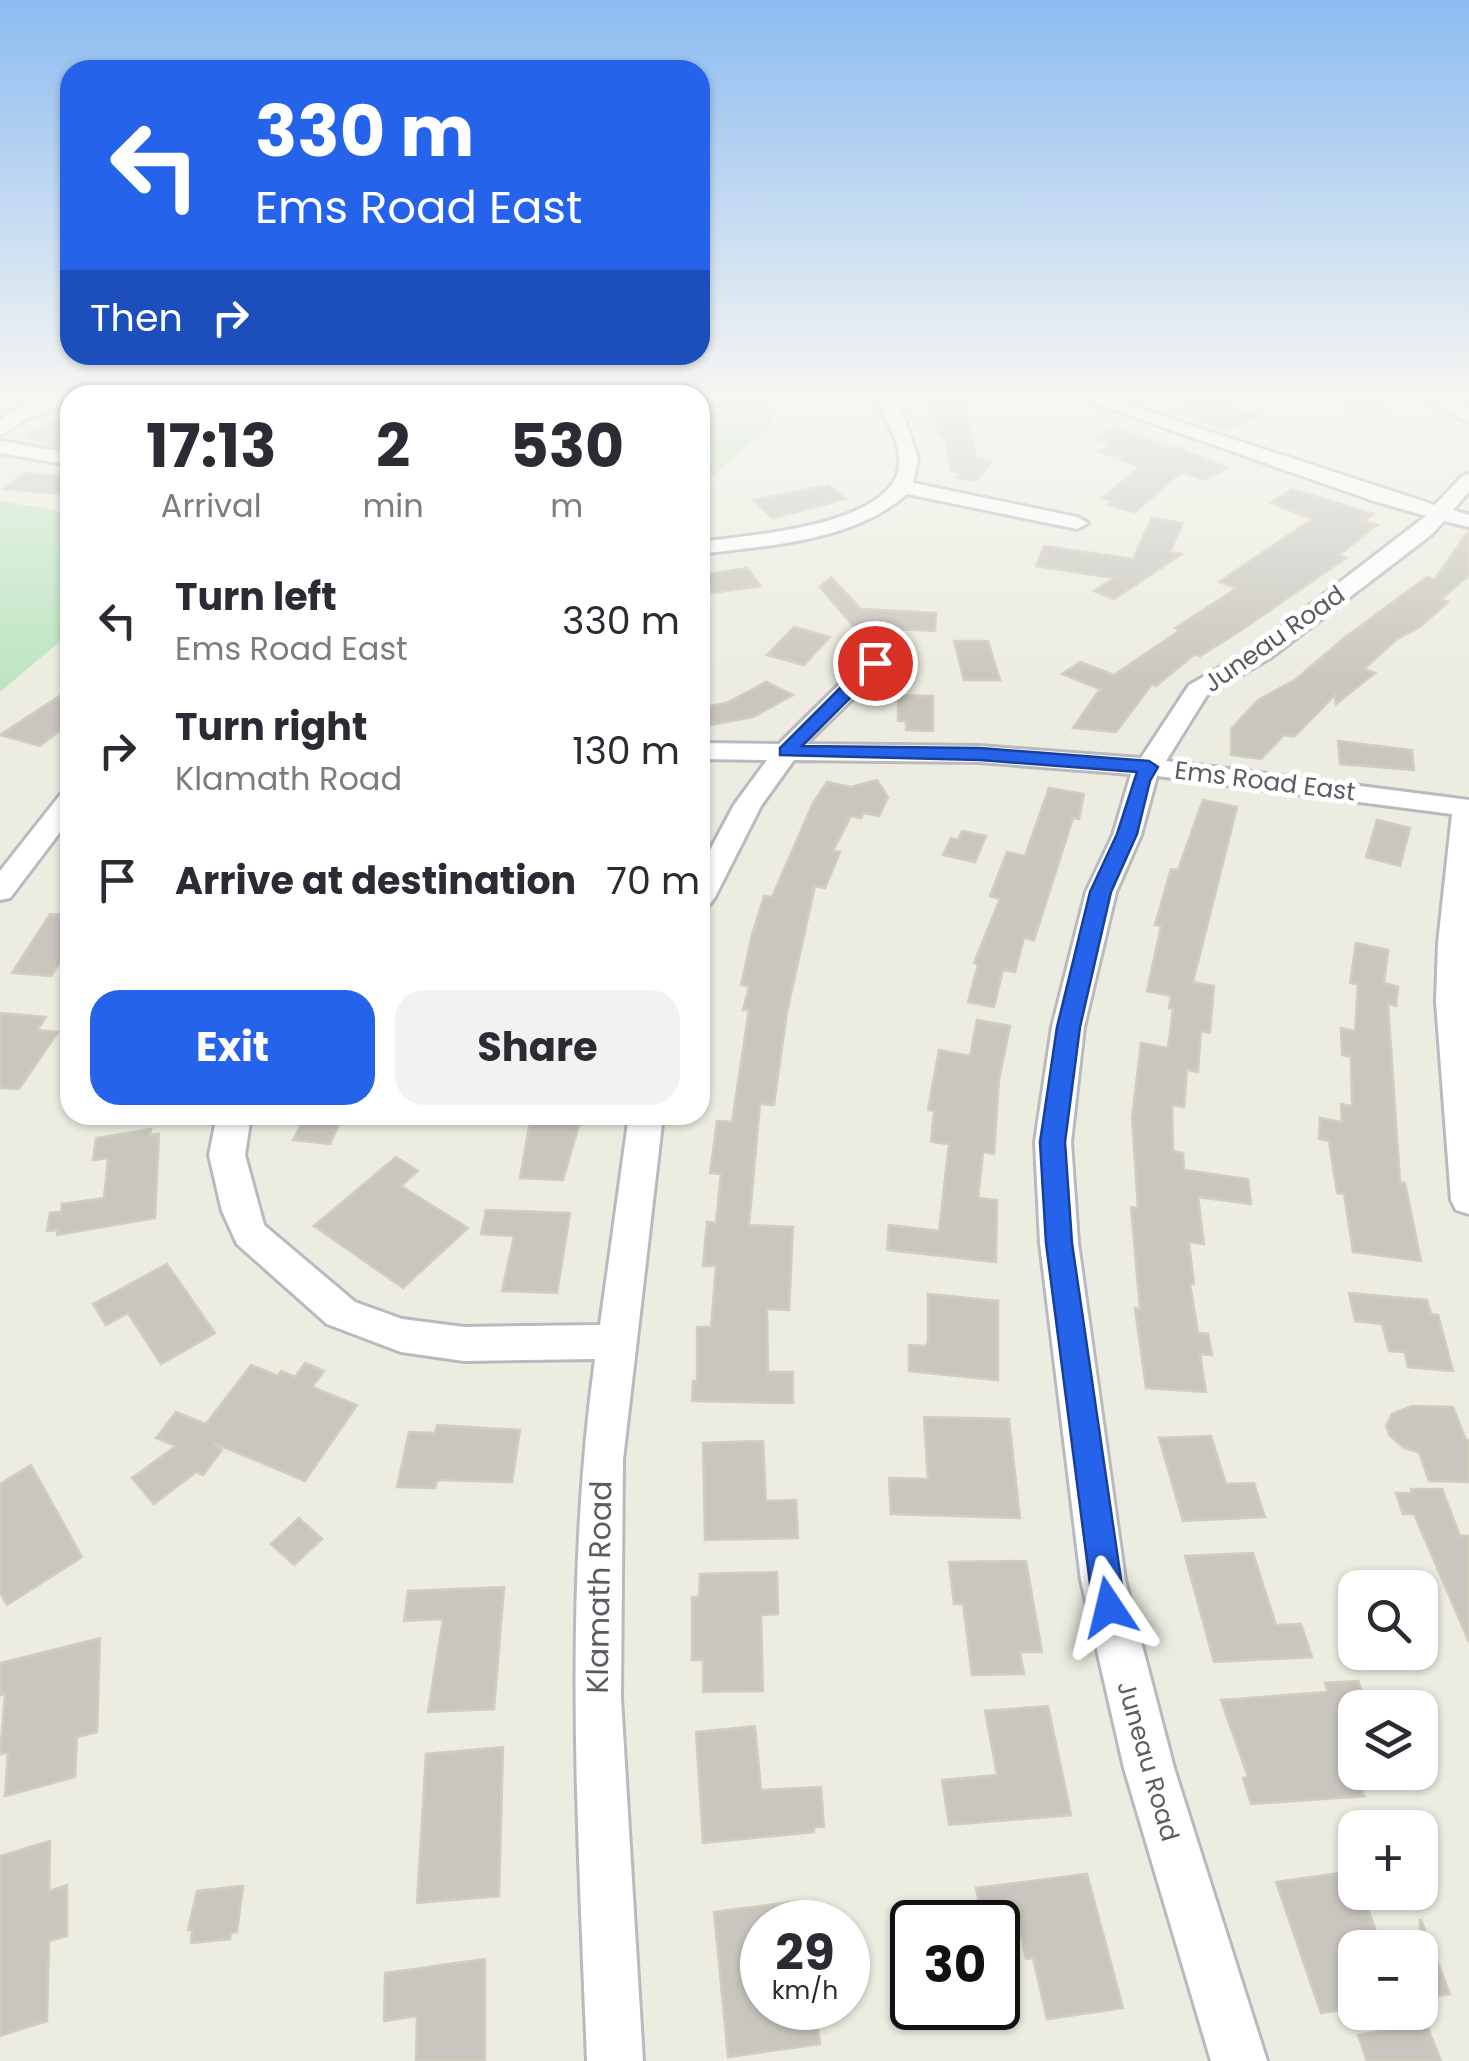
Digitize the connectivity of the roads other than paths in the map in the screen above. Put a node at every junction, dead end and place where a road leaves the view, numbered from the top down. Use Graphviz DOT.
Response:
graph roads {
  1 [pos="898,490"];
  2 [pos="915,490"];
  3 [pos="1372,490"];
  4 [pos="1465,490"];
  5 [pos="1454,517"];
  6 [pos="1078,524"];
  7 [pos="710,546"];
  8 [pos="875,663"];
  9 [pos="710,750"];
  10 [pos="786,752"];
  11 [pos="1149,767"];
  12 [pos="1468,808"];
  13 [pos="60,815"];
  14 [pos="710,878"];
  15 [pos="0,892"];
  16 [pos="232,1125"];
  17 [pos="645,1125"];
  18 [pos="1469,1200"];
  19 [pos="614,1342"];
  20 [pos="615,2061"];
  21 [pos="1240,2061"];
  1 -- 7 [label="street"];
  2 -- 6 [label="street"];
  3 -- 5 [label="street"];
  4 -- 5 [label="street, Juneau Road"];
  5 -- 11 [label="street, Juneau Road"];
  8 -- 10 [label="street"];
  9 -- 10 [label="street, Ems Road East"];
  10 -- 11 [label="street, Ems Road East"];
  10 -- 14 [label="street"];
  11 -- 12 [label="street, Ems Road East"];
  11 -- 21 [label="street, Juneau Road"];
  12 -- 18 [label="street"];
  13 -- 15 [label="street"];
  16 -- 19 [label="street"];
  17 -- 19 [label="street, Klamath Road"];
  19 -- 20 [label="street, Klamath Road"];
}
